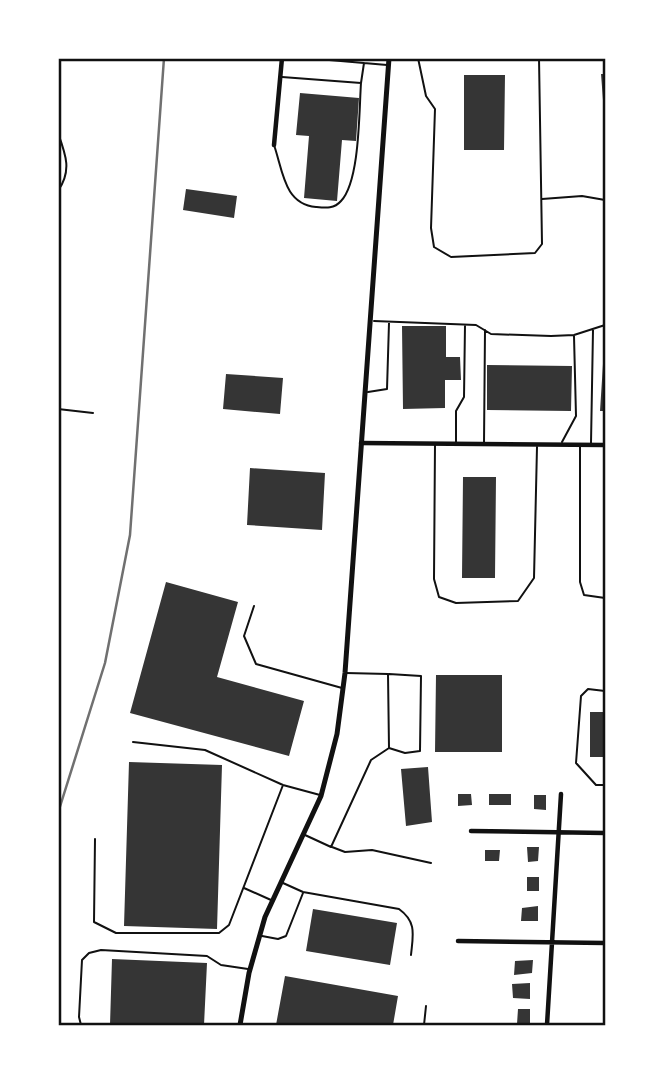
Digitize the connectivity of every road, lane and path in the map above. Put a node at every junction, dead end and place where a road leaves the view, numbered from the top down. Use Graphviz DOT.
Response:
graph roads {
  1 [pos="282,58"];
  2 [pos="306,58"];
  3 [pos="418,58"];
  4 [pos="538,58"];
  5 [pos="389,61"];
  6 [pos="364,63"];
  7 [pos="280,77"];
  8 [pos="361,83"];
  9 [pos="58,133"];
  10 [pos="274,145"];
  11 [pos="58,191"];
  12 [pos="541,199"];
  13 [pos="605,200"];
  14 [pos="369,320"];
  15 [pos="389,322"];
  16 [pos="465,324"];
  17 [pos="605,325"];
  18 [pos="593,329"];
  19 [pos="485,330"];
  20 [pos="574,335"];
  21 [pos="363,393"];
  22 [pos="58,408"];
  23 [pos="93,413"];
  24 [pos="360,443"];
  25 [pos="435,443"];
  26 [pos="456,444"];
  27 [pos="484,444"];
  28 [pos="537,444"];
  29 [pos="561,445"];
  30 [pos="580,445"];
  31 [pos="591,445"];
  32 [pos="605,445"];
  33 [pos="605,598"];
  34 [pos="254,606"];
  35 [pos="345,673"];
  36 [pos="388,674"];
  37 [pos="343,688"];
  38 [pos="605,691"];
  39 [pos="133,742"];
  40 [pos="389,748"];
  41 [pos="283,785"];
  42 [pos="605,785"];
  43 [pos="561,794"];
  44 [pos="321,796"];
  45 [pos="471,831"];
  46 [pos="560,832"];
  47 [pos="605,833"];
  48 [pos="303,834"];
  49 [pos="95,839"];
  50 [pos="331,847"];
  51 [pos="431,863"];
  52 [pos="279,882"];
  53 [pos="243,888"];
  54 [pos="303,892"];
  55 [pos="272,900"];
  56 [pos="260,936"];
  57 [pos="458,941"];
  58 [pos="552,942"];
  59 [pos="605,943"];
  60 [pos="411,955"];
  61 [pos="250,969"];
  62 [pos="426,1006"];
  63 [pos="81,1025"];
  64 [pos="240,1025"];
  65 [pos="424,1025"];
  66 [pos="547,1025"];
  1 -- 7 [label="street"];
  2 -- 6 [label="lane"];
  3 -- 12 [label="lane"];
  4 -- 12 [label="lane"];
  5 -- 6 [label="lane"];
  5 -- 14 [label="street"];
  6 -- 8 [label="lane"];
  7 -- 8 [label="lane"];
  7 -- 10 [label="street"];
  8 -- 10 [label="lane"];
  9 -- 11 [label="lane"];
  12 -- 13 [label="lane"];
  14 -- 15 [label="lane"];
  14 -- 21 [label="street"];
  15 -- 16 [label="lane"];
  15 -- 21 [label="lane"];
  16 -- 19 [label="lane"];
  16 -- 26 [label="lane"];
  17 -- 18 [label="lane"];
  18 -- 20 [label="lane"];
  18 -- 31 [label="lane"];
  19 -- 20 [label="lane"];
  19 -- 27 [label="lane"];
  20 -- 29 [label="lane"];
  21 -- 24 [label="street"];
  22 -- 23 [label="lane"];
  24 -- 25 [label="street"];
  24 -- 35 [label="street"];
  25 -- 26 [label="street"];
  25 -- 28 [label="lane"];
  26 -- 27 [label="street"];
  27 -- 28 [label="street"];
  28 -- 29 [label="street"];
  29 -- 30 [label="street"];
  30 -- 31 [label="street"];
  30 -- 33 [label="lane"];
  31 -- 32 [label="street"];
  34 -- 37 [label="lane"];
  35 -- 36 [label="lane"];
  35 -- 37 [label="street"];
  36 -- 40 [label="lane"];
  36 -- 40 [label="lane"];
  37 -- 44 [label="street"];
  38 -- 42 [label="lane"];
  39 -- 41 [label="lane"];
  40 -- 50 [label="lane"];
  41 -- 44 [label="lane"];
  41 -- 53 [label="lane"];
  43 -- 46 [label="street"];
  44 -- 48 [label="street"];
  45 -- 46 [label="street"];
  46 -- 47 [label="street"];
  46 -- 58 [label="street"];
  48 -- 50 [label="lane"];
  48 -- 52 [label="street"];
  49 -- 53 [label="lane"];
  50 -- 51 [label="lane"];
  52 -- 54 [label="lane"];
  52 -- 55 [label="street"];
  53 -- 55 [label="lane"];
  54 -- 56 [label="lane"];
  54 -- 60 [label="lane"];
  55 -- 56 [label="street"];
  56 -- 61 [label="street"];
  57 -- 58 [label="street"];
  58 -- 59 [label="street"];
  58 -- 66 [label="street"];
  61 -- 63 [label="lane"];
  61 -- 64 [label="street"];
  62 -- 65 [label="lane"];
}
